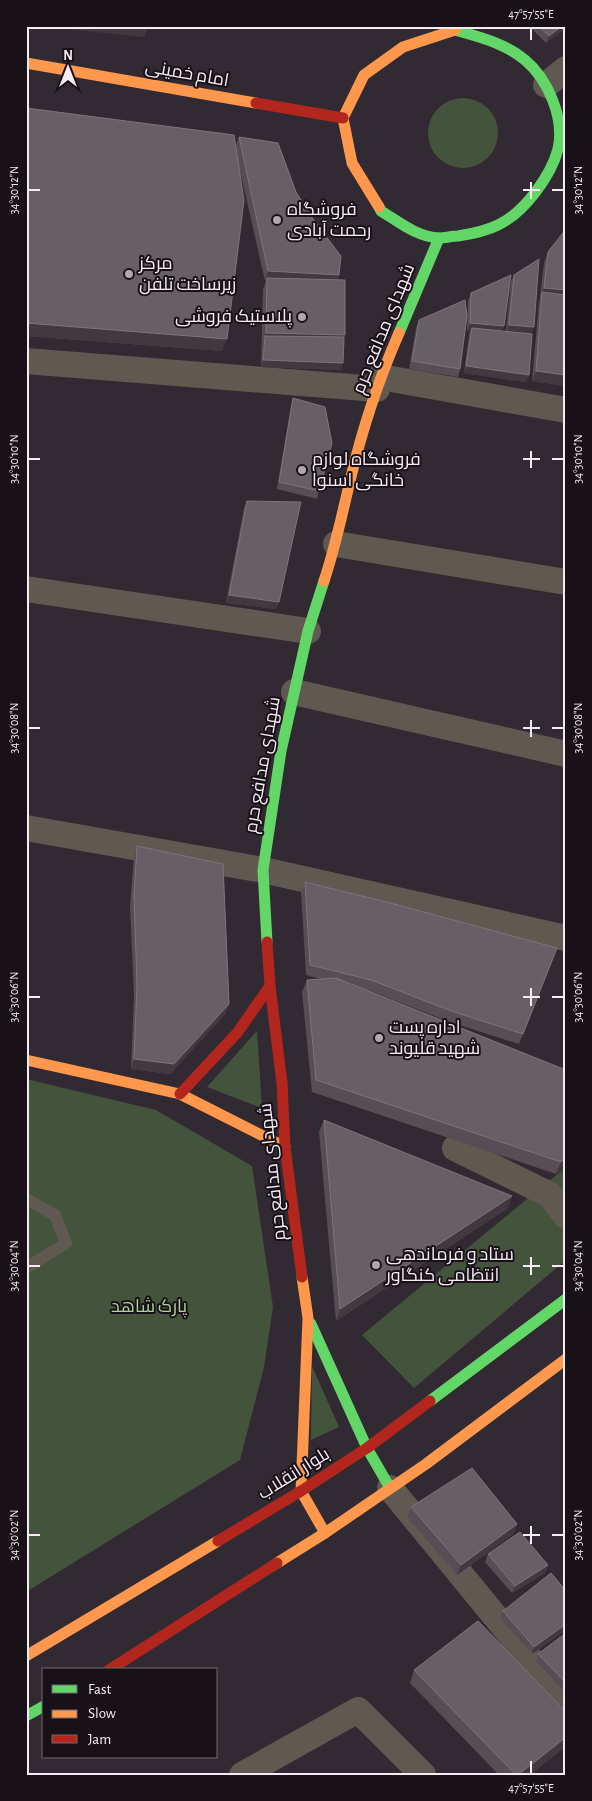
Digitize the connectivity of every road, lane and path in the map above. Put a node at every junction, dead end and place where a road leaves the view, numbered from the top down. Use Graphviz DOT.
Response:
graph roads {
  1 [pos="454,28"];
  2 [pos="26,63"];
  3 [pos="566,69"];
  4 [pos="546,86"];
  5 [pos="343,118"];
  6 [pos="562,149"];
  7 [pos="439,238"];
  8 [pos="26,361"];
  9 [pos="378,383"];
  10 [pos="566,410"];
  11 [pos="336,544"];
  12 [pos="566,582"];
  13 [pos="26,589"];
  14 [pos="308,631"];
  15 [pos="294,692"];
  16 [pos="566,754"];
  17 [pos="26,828"];
  18 [pos="263,870"];
  19 [pos="566,938"];
  20 [pos="270,986"];
  21 [pos="26,1060"];
  22 [pos="180,1094"];
  23 [pos="285,1147"];
  24 [pos="455,1148"];
  25 [pos="26,1199"];
  26 [pos="566,1216"];
  27 [pos="26,1268"];
  28 [pos="566,1299"];
  29 [pos="308,1318"];
  30 [pos="566,1359"];
  31 [pos="367,1448"];
  32 [pos="390,1488"];
  33 [pos="301,1491"];
  34 [pos="325,1533"];
  35 [pos="26,1656"];
  36 [pos="112,1668"];
  37 [pos="566,1703"];
  38 [pos="42,1707"];
  39 [pos="26,1716"];
  40 [pos="242,1775"];
  41 [pos="423,1775"];
  1 -- 4 [label="main road"];
  1 -- 5 [label="main road"];
  2 -- 5 [label="main road, امام خمینی"];
  3 -- 4 [label="street"];
  4 -- 6 [label="main road"];
  5 -- 7 [label="main road"];
  6 -- 7 [label="main road"];
  7 -- 9 [label="main road, شهدای مدافع حرم"];
  8 -- 9 [label="street"];
  9 -- 10 [label="street"];
  9 -- 11 [label="main road, شهدای مدافع حرم"];
  11 -- 12 [label="street"];
  11 -- 14 [label="main road, شهدای مدافع حرم"];
  13 -- 14 [label="street"];
  14 -- 15 [label="main road, شهدای مدافع حرم"];
  15 -- 16 [label="street"];
  15 -- 18 [label="main road, شهدای مدافع حرم"];
  17 -- 18 [label="street"];
  18 -- 19 [label="street"];
  18 -- 20 [label="main road, شهدای مدافع حرم"];
  20 -- 22 [label="main road"];
  20 -- 23 [label="main road, شهدای مدافع حرم"];
  21 -- 22 [label="main road"];
  22 -- 23 [label="main road"];
  23 -- 29 [label="main road, شهدای مدافع حرم"];
  24 -- 26 [label="street"];
  25 -- 27 [label="lane"];
  28 -- 31 [label="main road, بلوار انقلاب"];
  29 -- 31 [label="main road"];
  29 -- 33 [label="main road"];
  30 -- 32 [label="main road"];
  31 -- 32 [label="main road"];
  31 -- 33 [label="main road, بلوار انقلاب"];
  32 -- 34 [label="main road"];
  32 -- 37 [label="street"];
  33 -- 34 [label="main road"];
  33 -- 35 [label="main road, بلوار انقلاب"];
  34 -- 36 [label="main road"];
  38 -- 39 [label="main road"];
  40 -- 41 [label="street"];
}
